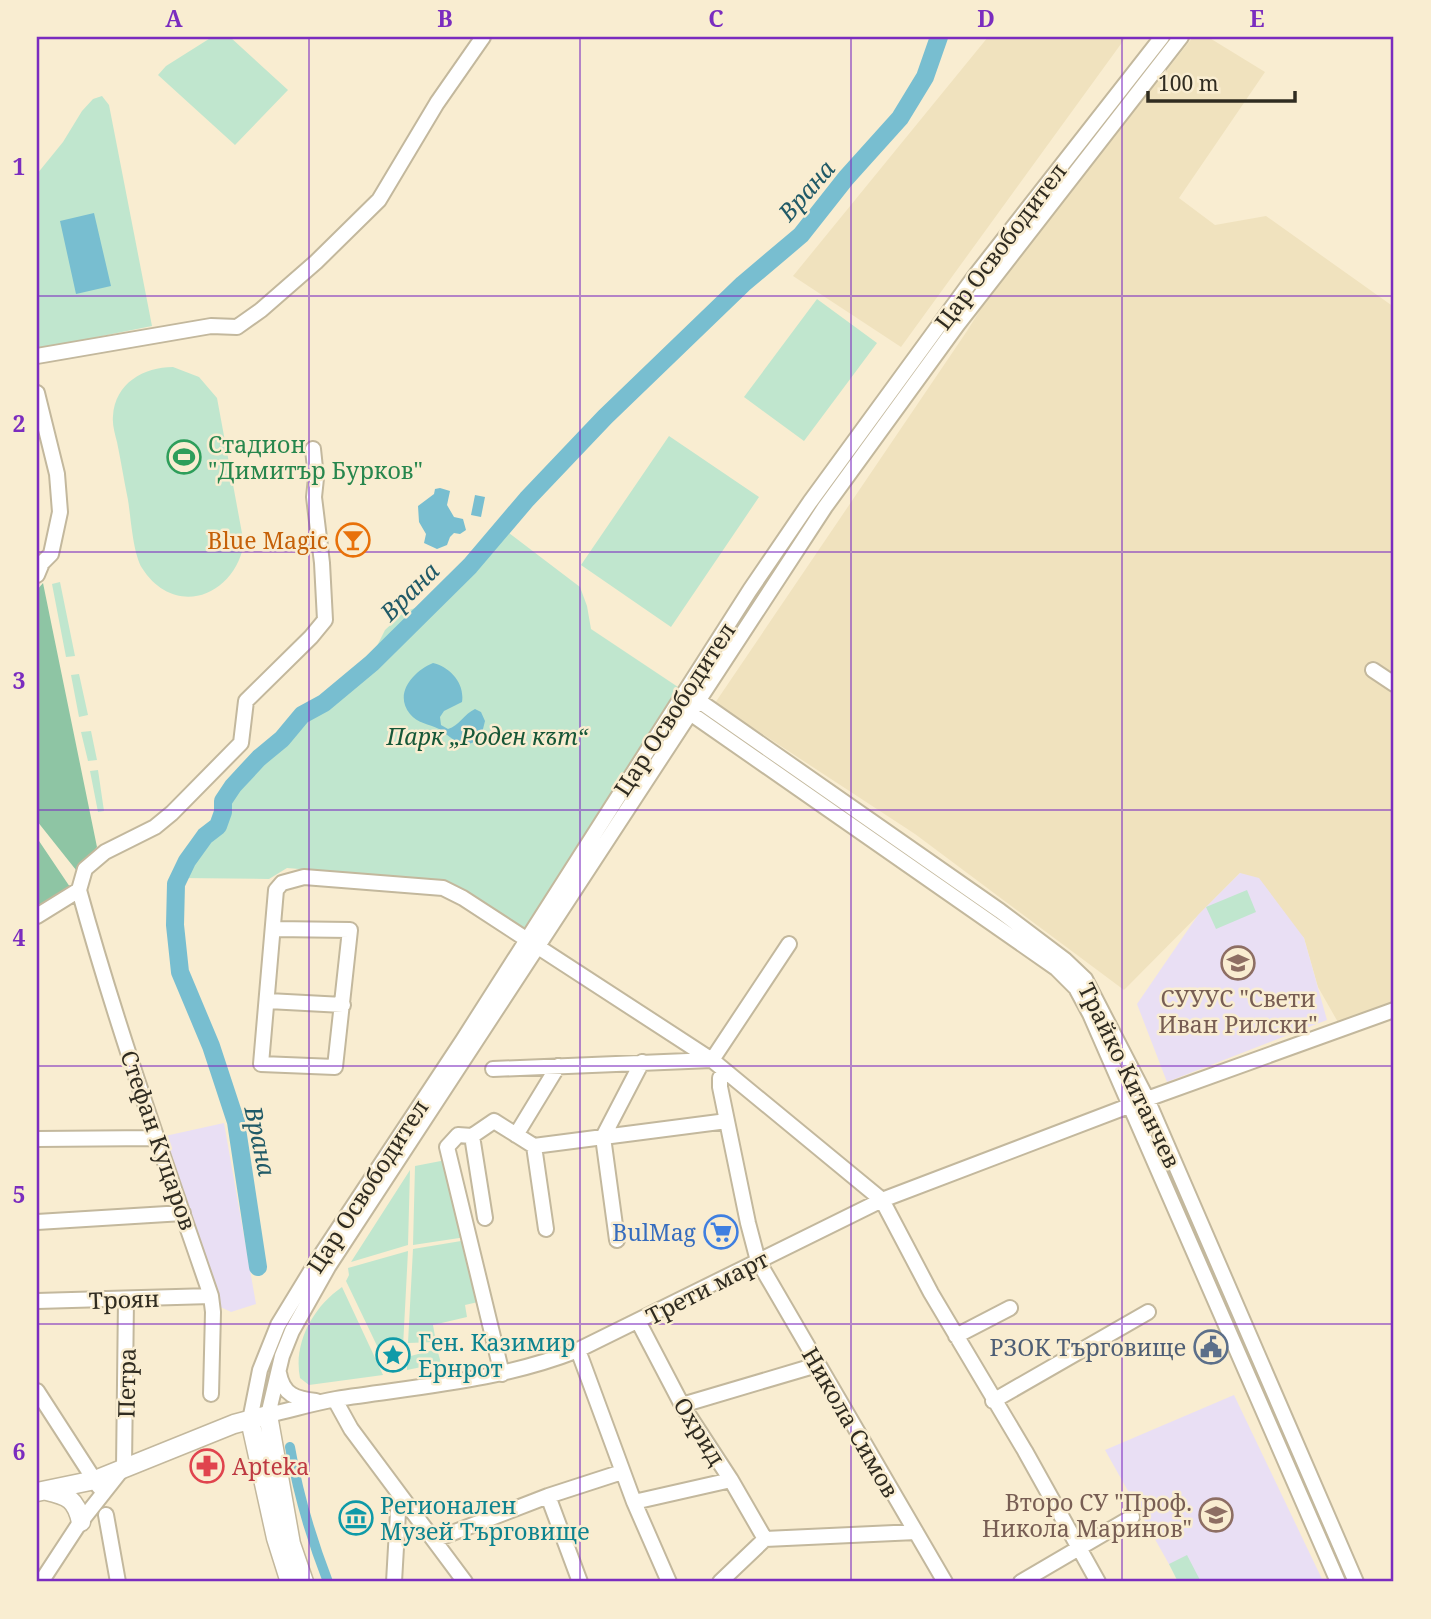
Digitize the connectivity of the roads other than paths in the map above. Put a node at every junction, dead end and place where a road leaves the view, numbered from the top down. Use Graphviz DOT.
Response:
graph roads {
  1 [pos="483,37"];
  2 [pos="1162,37"];
  3 [pos="1181,37"];
  4 [pos="37,356"];
  5 [pos="37,393"];
  6 [pos="313,449"];
  7 [pos="37,575"];
  8 [pos="1373,670"];
  9 [pos="1394,684"];
  10 [pos="685,692"];
  11 [pos="677,705"];
  12 [pos="694,706"];
  13 [pos="79,890"];
  14 [pos="37,916"];
  15 [pos="274,929"];
  16 [pos="532,944"];
  17 [pos="789,944"];
  18 [pos="268,1001"];
  19 [pos="343,1004"];
  20 [pos="1394,1010"];
  21 [pos="712,1060"];
  22 [pos="642,1062"];
  23 [pos="558,1066"];
  24 [pos="493,1069"];
  25 [pos="724,1072"];
  26 [pos="1147,1100"];
  27 [pos="1131,1106"];
  28 [pos="727,1121"];
  29 [pos="516,1135"];
  30 [pos="472,1136"];
  31 [pos="603,1137"];
  32 [pos="156,1138"];
  33 [pos="37,1139"];
  34 [pos="534,1146"];
  35 [pos="882,1200"];
  36 [pos="183,1213"];
  37 [pos="485,1218"];
  38 [pos="37,1222"];
  39 [pos="546,1229"];
  40 [pos="617,1240"];
  41 [pos="758,1261"];
  42 [pos="211,1296"];
  43 [pos="126,1299"];
  44 [pos="37,1301"];
  45 [pos="1010,1308"];
  46 [pos="1148,1312"];
  47 [pos="638,1321"];
  48 [pos="956,1336"];
  49 [pos="578,1350"];
  50 [pos="817,1365"];
  51 [pos="279,1372"];
  52 [pos="502,1374"];
  53 [pos="37,1391"];
  54 [pos="211,1394"];
  55 [pos="330,1401"];
  56 [pos="993,1401"];
  57 [pos="682,1405"];
  58 [pos="268,1415"];
  59 [pos="250,1420"];
  60 [pos="203,1436"];
  61 [pos="257,1454"];
  62 [pos="124,1467"];
  63 [pos="622,1472"];
  64 [pos="731,1480"];
  65 [pos="99,1487"];
  66 [pos="40,1491"];
  67 [pos="399,1495"];
  68 [pos="548,1496"];
  69 [pos="634,1502"];
  70 [pos="106,1515"];
  71 [pos="1132,1517"];
  72 [pos="81,1522"];
  73 [pos="916,1532"];
  74 [pos="765,1539"];
  75 [pos="434,1541"];
  76 [pos="1079,1548"];
  77 [pos="40,1582"];
  78 [pos="118,1582"];
  79 [pos="291,1582"];
  80 [pos="304,1582"];
  81 [pos="394,1582"];
  82 [pos="466,1582"];
  83 [pos="580,1582"];
  84 [pos="669,1582"];
  85 [pos="720,1582"];
  86 [pos="945,1582"];
  87 [pos="1021,1582"];
  88 [pos="1098,1582"];
  89 [pos="1338,1582"];
  90 [pos="1356,1582"];
  1 -- 4 [label="street"];
  2 -- 10 [label="street, Цар Освободител"];
  3 -- 12 [label="street, Цар Освободител"];
  5 -- 7 [label="street"];
  6 -- 13 [label="street"];
  8 -- 9 [label="street"];
  10 -- 11 [label="street, Цар Освободител"];
  10 -- 12 [label="street, Трайко Китанчев"];
  11 -- 12 [label="street, Трайко Китанчев"];
  11 -- 16 [label="street, Цар Освободител"];
  12 -- 16 [label="street, Цар Освободител"];
  12 -- 26 [label="street, Трайко Китанчев"];
  12 -- 27 [label="street, Трайко Китанчев"];
  13 -- 14 [label="street"];
  13 -- 32 [label="street, Стефан Куцаров"];
  15 -- 16 [label="street"];
  15 -- 18 [label="street"];
  15 -- 19 [label="street"];
  16 -- 21 [label="street"];
  16 -- 51 [label="street, Цар Освободител"];
  16 -- 59 [label="street, Цар Освободител"];
  17 -- 21 [label="street"];
  18 -- 19 [label="street"];
  18 -- 19 [label="street"];
  20 -- 26 [label="street, Трети март"];
  21 -- 22 [label="street"];
  21 -- 25 [label="street"];
  22 -- 23 [label="street"];
  22 -- 31 [label="street"];
  23 -- 24 [label="street"];
  23 -- 29 [label="street"];
  25 -- 28 [label="street, Никола Симов"];
  25 -- 35 [label="street"];
  26 -- 27 [label="street, Трети март"];
  26 -- 90 [label="street, Трайко Китанчев"];
  27 -- 35 [label="street, Трети март"];
  27 -- 89 [label="street, Трайко Китанчев"];
  28 -- 31 [label="street"];
  28 -- 41 [label="street, Никола Симов"];
  29 -- 30 [label="street"];
  29 -- 34 [label="street"];
  30 -- 37 [label="street"];
  30 -- 52 [label="street"];
  31 -- 34 [label="street"];
  31 -- 40 [label="street"];
  32 -- 33 [label="street"];
  32 -- 36 [label="street, Стефан Куцаров"];
  34 -- 39 [label="street"];
  35 -- 41 [label="street, Трети март"];
  35 -- 48 [label="street"];
  36 -- 38 [label="street"];
  36 -- 42 [label="street, Стефан Куцаров"];
  41 -- 47 [label="street, Трети март"];
  41 -- 50 [label="street, Никола Симов"];
  42 -- 43 [label="street, Троян"];
  42 -- 54 [label="street, Стефан Куцаров"];
  43 -- 44 [label="street, Троян"];
  43 -- 62 [label="street, Петра"];
  45 -- 48 [label="street"];
  46 -- 56 [label="street"];
  47 -- 49 [label="street, Трети март"];
  47 -- 57 [label="street, Охрид"];
  48 -- 56 [label="street"];
  49 -- 52 [label="street, Трети март"];
  49 -- 63 [label="street"];
  50 -- 57 [label="street"];
  50 -- 73 [label="street, Никола Симов"];
  51 -- 55 [label="street"];
  51 -- 58 [label="street, Цар Освободител"];
  52 -- 55 [label="street, Трети март"];
  53 -- 65 [label="street"];
  55 -- 58 [label="street, Трети март"];
  55 -- 67 [label="street"];
  56 -- 76 [label="street"];
  57 -- 64 [label="street, Охрид"];
  58 -- 59 [label="main road"];
  58 -- 80 [label="main road"];
  59 -- 60 [label="main road"];
  59 -- 61 [label="main road"];
  60 -- 61 [label="main road"];
  60 -- 62 [label="main road"];
  61 -- 79 [label="main road"];
  62 -- 65 [label="main road"];
  63 -- 68 [label="street"];
  63 -- 69 [label="street"];
  64 -- 69 [label="street"];
  64 -- 74 [label="street, Охрид"];
  65 -- 66 [label="main road"];
  65 -- 72 [label="street"];
  66 -- 72 [label="main road"];
  67 -- 75 [label="street"];
  67 -- 81 [label="street"];
  68 -- 75 [label="street"];
  68 -- 83 [label="street"];
  69 -- 84 [label="street"];
  70 -- 78 [label="street"];
  71 -- 76 [label="street"];
  72 -- 77 [label="street"];
  73 -- 74 [label="street"];
  73 -- 86 [label="street, Никола Симов"];
  74 -- 85 [label="street"];
  75 -- 82 [label="street"];
  76 -- 87 [label="street"];
  76 -- 88 [label="street"];
}
